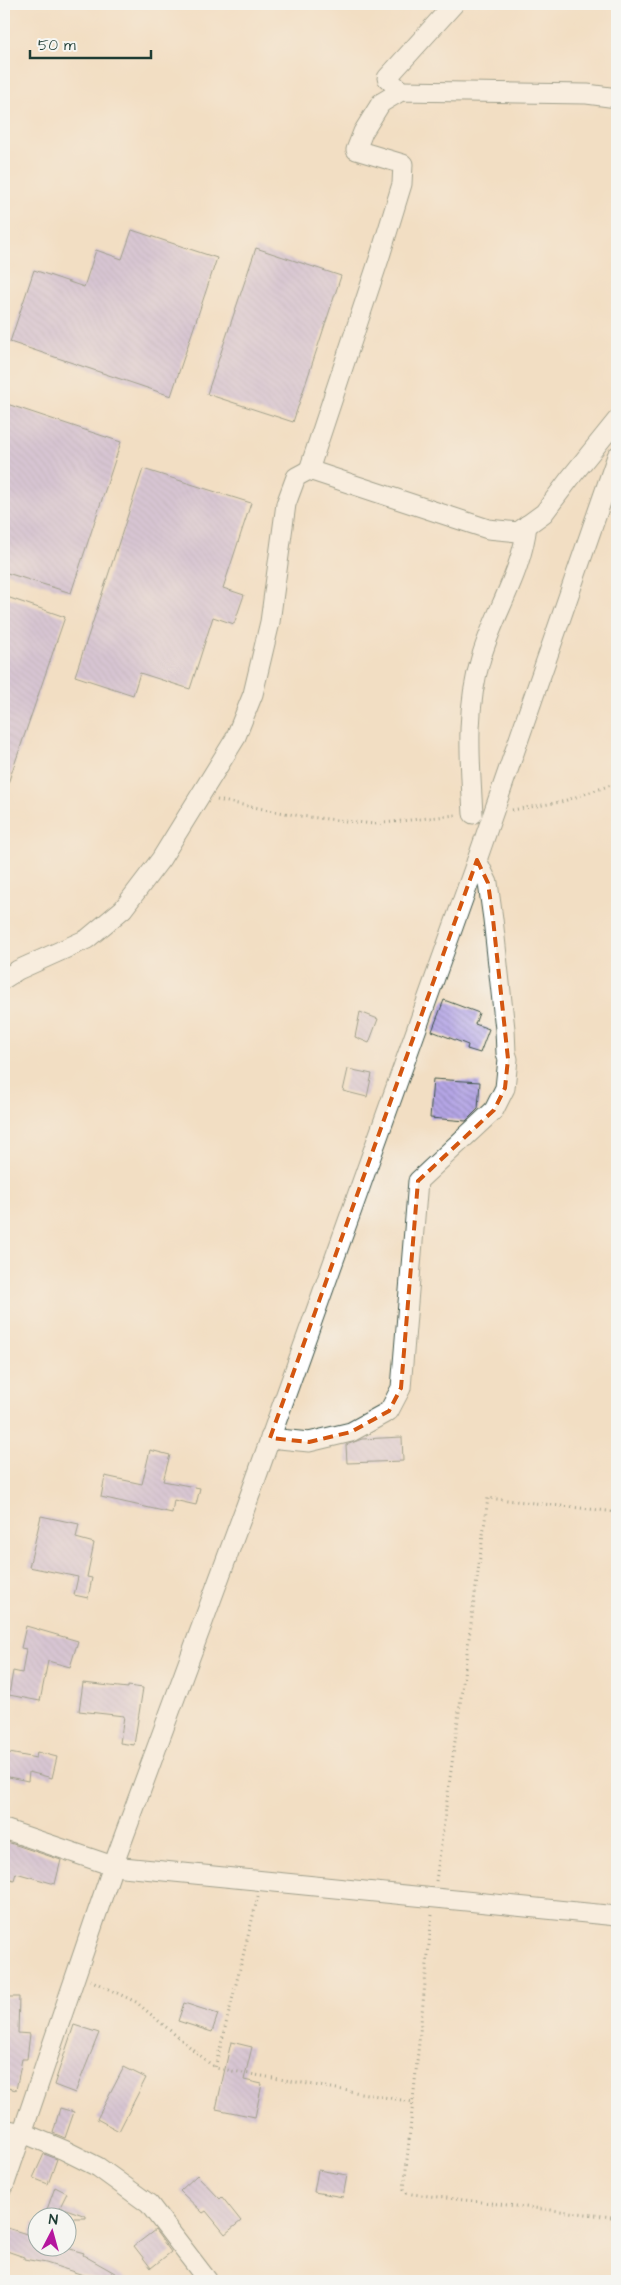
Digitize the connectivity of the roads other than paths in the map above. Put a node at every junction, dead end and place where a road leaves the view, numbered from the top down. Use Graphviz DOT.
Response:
graph roads {
  1 [pos="454,4"];
  2 [pos="401,91"];
  3 [pos="617,98"];
  4 [pos="617,420"];
  5 [pos="616,464"];
  6 [pos="309,470"];
  7 [pos="528,525"];
  8 [pos="473,814"];
  9 [pos="477,860"];
  10 [pos="4,979"];
  11 [pos="270,1438"];
  12 [pos="4,1829"];
  13 [pos="113,1866"];
  14 [pos="617,1916"];
  15 [pos="4,2129"];
  16 [pos="23,2133"];
  17 [pos="4,2186"];
  18 [pos="208,2281"];
  1 -- 2 [label="street"];
  2 -- 3 [label="street"];
  2 -- 6 [label="street"];
  4 -- 7 [label="street"];
  5 -- 9 [label="street"];
  6 -- 7 [label="street"];
  6 -- 10 [label="street"];
  7 -- 8 [label="street"];
  9 -- 11 [label="street"];
  9 -- 11 [label="street"];
  11 -- 13 [label="street"];
  12 -- 13 [label="street"];
  13 -- 14 [label="street"];
  13 -- 16 [label="street"];
  15 -- 16 [label="street"];
  16 -- 17 [label="street"];
  16 -- 18 [label="street"];
}
